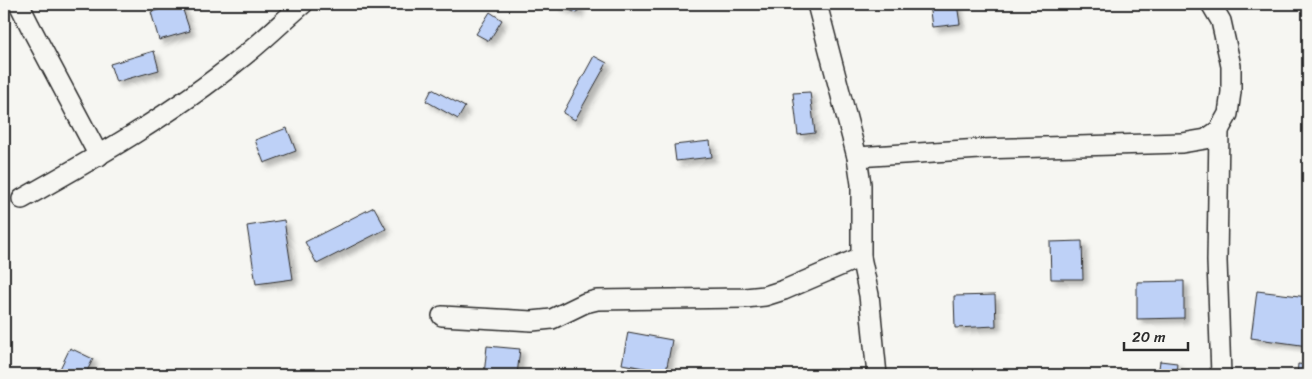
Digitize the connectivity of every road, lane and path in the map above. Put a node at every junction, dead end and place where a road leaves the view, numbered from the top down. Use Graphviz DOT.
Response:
graph roads {
  1 [pos="19,4"];
  2 [pos="303,4"];
  3 [pos="817,4"];
  4 [pos="1211,4"];
  5 [pos="1219,130"];
  6 [pos="99,156"];
  7 [pos="857,158"];
  8 [pos="22,199"];
  9 [pos="861,258"];
  10 [pos="442,316"];
  11 [pos="877,375"];
  12 [pos="1221,375"];
  1 -- 6 [label="street"];
  2 -- 6 [label="street"];
  3 -- 7 [label="street"];
  4 -- 5 [label="street"];
  5 -- 7 [label="street"];
  5 -- 12 [label="street"];
  6 -- 8 [label="street"];
  7 -- 9 [label="street"];
  9 -- 10 [label="street"];
  9 -- 11 [label="street"];
}
